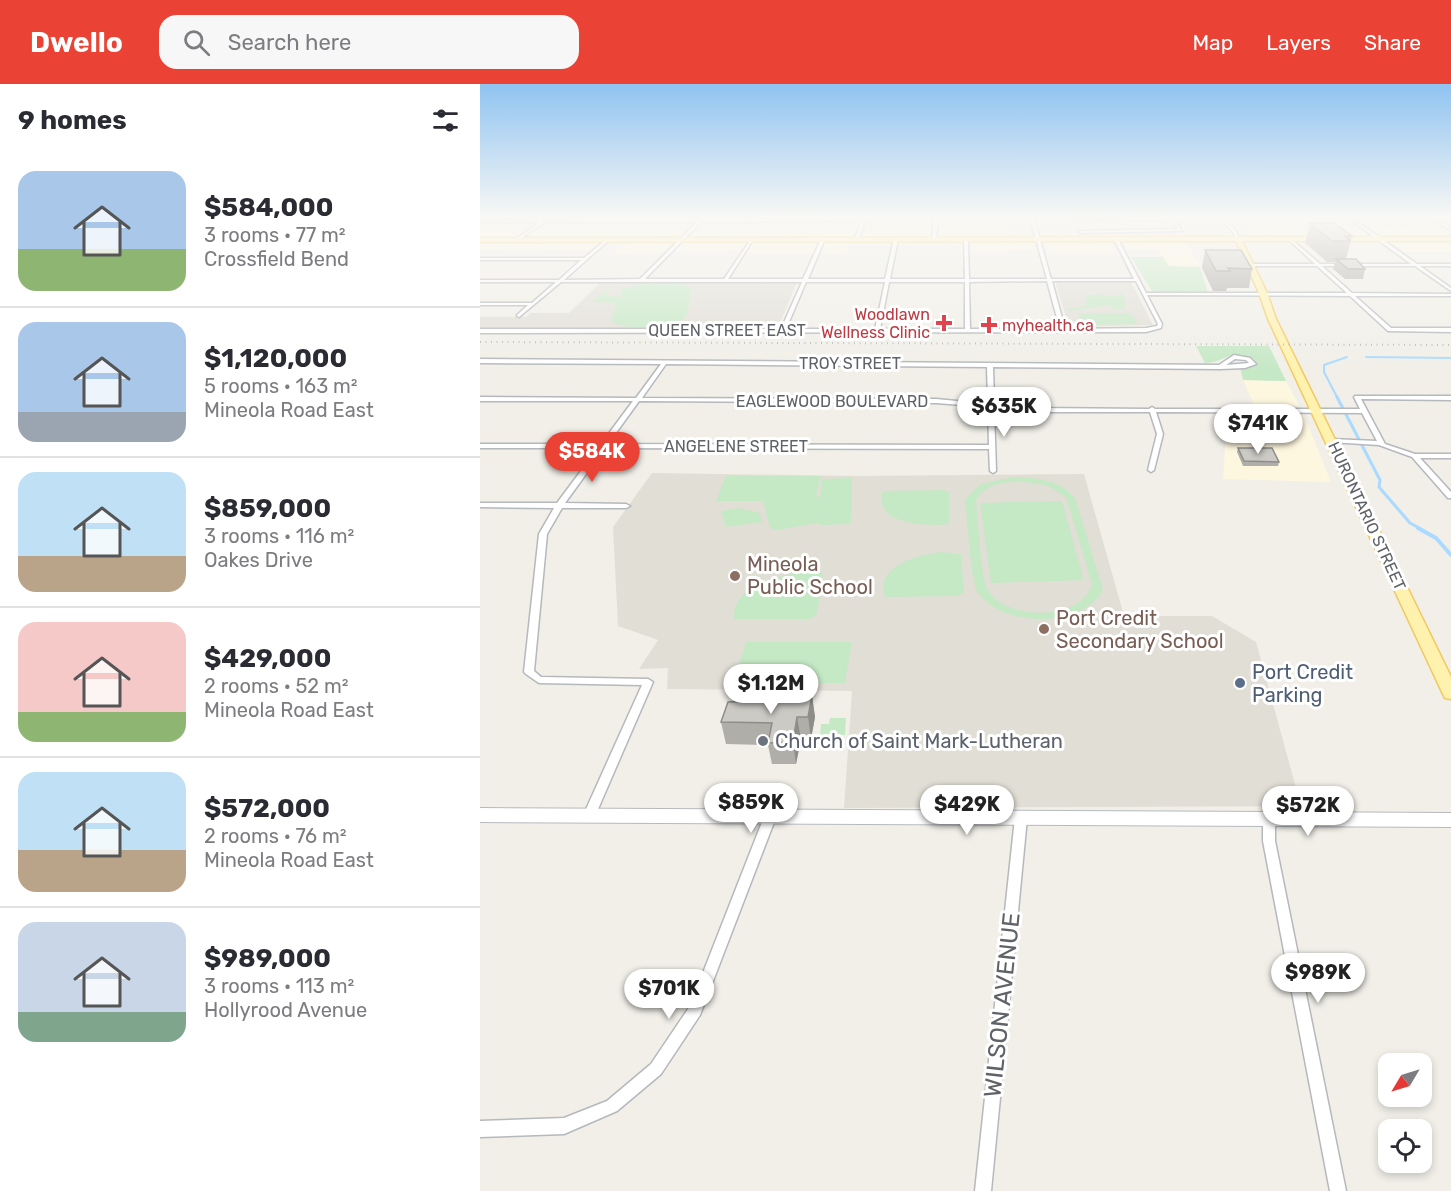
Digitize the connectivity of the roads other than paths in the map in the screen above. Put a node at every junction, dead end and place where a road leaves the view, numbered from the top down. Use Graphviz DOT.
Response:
graph roads {
  1 [pos="573,270"];
  2 [pos="652,270"];
  3 [pos="731,270"];
  4 [pos="811,270"];
  5 [pos="890,270"];
  6 [pos="967,270"];
  7 [pos="1046,270"];
  8 [pos="1131,270"];
  9 [pos="1252,270"];
  10 [pos="1323,270"];
  11 [pos="1422,270"];
  12 [pos="888,280"];
  13 [pos="968,280"];
  14 [pos="1049,280"];
  15 [pos="1136,280"];
  16 [pos="480,281"];
  17 [pos="560,281"];
  18 [pos="641,281"];
  19 [pos="724,281"];
  20 [pos="806,281"];
  21 [pos="1451,290"];
  22 [pos="1145,294"];
  23 [pos="1264,295"];
  24 [pos="1352,295"];
  25 [pos="1451,295"];
  26 [pos="480,304"];
  27 [pos="533,304"];
  28 [pos="519,316"];
  29 [pos="783,330"];
  30 [pos="877,330"];
  31 [pos="968,330"];
  32 [pos="1063,330"];
  33 [pos="1451,330"];
  34 [pos="480,331"];
  35 [pos="480,361"];
  36 [pos="666,362"];
  37 [pos="990,365"];
  38 [pos="1220,367"];
  39 [pos="1451,398"];
  40 [pos="480,399"];
  41 [pos="638,400"];
  42 [pos="992,406"];
  43 [pos="1152,409"];
  44 [pos="1317,410"];
  45 [pos="1363,411"];
  46 [pos="1331,441"];
  47 [pos="1381,443"];
  48 [pos="480,446"];
  49 [pos="604,446"];
  50 [pos="992,447"];
  51 [pos="1414,456"];
  52 [pos="1451,456"];
  53 [pos="1151,470"];
  54 [pos="993,471"];
  55 [pos="1451,496"];
  56 [pos="480,505"];
  57 [pos="559,506"];
  58 [pos="626,506"];
  59 [pos="1451,694"];
  60 [pos="480,815"];
  61 [pos="589,816"];
  62 [pos="770,817"];
  63 [pos="1022,818"];
  64 [pos="1269,820"];
  65 [pos="1451,820"];
  66 [pos="480,1129"];
  67 [pos="983,1191"];
  68 [pos="1338,1191"];
  1 -- 17 [label="street"];
  2 -- 18 [label="street"];
  3 -- 19 [label="street"];
  4 -- 20 [label="street"];
  5 -- 12 [label="street"];
  6 -- 13 [label="street"];
  7 -- 14 [label="street"];
  8 -- 15 [label="street"];
  9 -- 23 [label="main road, HURONTARIO STREET"];
  10 -- 24 [label="street"];
  11 -- 21 [label="street"];
  12 -- 13 [label="street"];
  12 -- 20 [label="street"];
  12 -- 30 [label="street"];
  13 -- 14 [label="street"];
  13 -- 31 [label="street"];
  14 -- 15 [label="street"];
  14 -- 32 [label="street"];
  15 -- 22 [label="street"];
  16 -- 17 [label="street"];
  17 -- 18 [label="street"];
  17 -- 27 [label="street"];
  18 -- 19 [label="street"];
  19 -- 20 [label="street"];
  20 -- 29 [label="street"];
  22 -- 23 [label="street"];
  22 -- 32 [label="street, QUEEN STREET EAST"];
  23 -- 24 [label="street"];
  23 -- 44 [label="main road, HURONTARIO STREET"];
  24 -- 25 [label="street"];
  24 -- 33 [label="street"];
  26 -- 27 [label="street"];
  27 -- 28 [label="street"];
  29 -- 30 [label="street, QUEEN STREET EAST"];
  29 -- 34 [label="street, QUEEN STREET EAST"];
  30 -- 31 [label="street, QUEEN STREET EAST"];
  31 -- 32 [label="street, QUEEN STREET EAST"];
  35 -- 36 [label="street, TROY STREET"];
  36 -- 37 [label="street, TROY STREET"];
  36 -- 41 [label="street"];
  37 -- 38 [label="street, TROY STREET"];
  37 -- 42 [label="street"];
  38 -- 38 [label="street, TROY STREET"];
  39 -- 45 [label="street"];
  40 -- 41 [label="street, EAGLEWOOD BOULEVARD"];
  41 -- 42 [label="street, EAGLEWOOD BOULEVARD"];
  41 -- 49 [label="street"];
  42 -- 43 [label="street, EAGLEWOOD BOULEVARD"];
  42 -- 50 [label="street"];
  43 -- 44 [label="street, EAGLEWOOD BOULEVARD"];
  43 -- 53 [label="street"];
  44 -- 45 [label="street, EAGLEWOOD BOULEVARD"];
  44 -- 46 [label="main road, HURONTARIO STREET"];
  45 -- 47 [label="street"];
  46 -- 47 [label="street"];
  46 -- 59 [label="main road, HURONTARIO STREET"];
  47 -- 51 [label="street"];
  48 -- 49 [label="street, ANGELENE STREET"];
  49 -- 50 [label="street, ANGELENE STREET"];
  49 -- 57 [label="street"];
  50 -- 54 [label="street"];
  51 -- 52 [label="street"];
  51 -- 55 [label="street"];
  56 -- 57 [label="street"];
  57 -- 58 [label="street"];
  57 -- 61 [label="street"];
  60 -- 61 [label="street"];
  61 -- 62 [label="street"];
  62 -- 63 [label="street"];
  62 -- 66 [label="street"];
  63 -- 64 [label="street"];
  63 -- 67 [label="street, WILSON AVENUE"];
  64 -- 65 [label="street"];
  64 -- 68 [label="street"];
}
